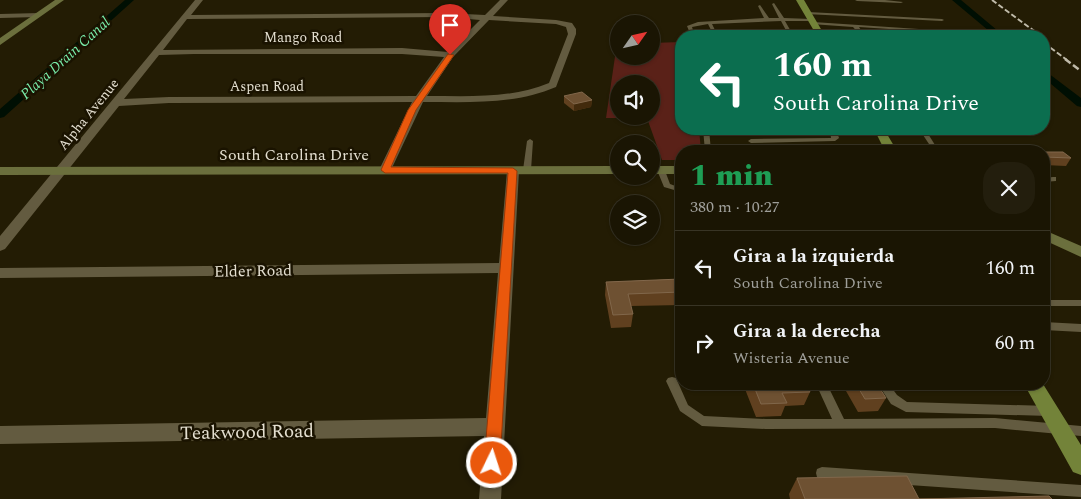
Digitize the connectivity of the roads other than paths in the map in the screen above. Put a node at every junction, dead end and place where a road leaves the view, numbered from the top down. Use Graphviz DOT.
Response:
graph roads {
  1 [pos="60,0"];
  2 [pos="199,0"];
  3 [pos="504,0"];
  4 [pos="800,0"];
  5 [pos="857,0"];
  6 [pos="901,2"];
  7 [pos="774,4"];
  8 [pos="760,6"];
  9 [pos="37,15"];
  10 [pos="0,16"];
  11 [pos="185,17"];
  12 [pos="485,19"];
  13 [pos="767,19"];
  14 [pos="782,19"];
  15 [pos="810,19"];
  16 [pos="942,20"];
  17 [pos="709,22"];
  18 [pos="855,26"];
  19 [pos="691,30"];
  20 [pos="713,30"];
  21 [pos="788,30"];
  22 [pos="817,30"];
  23 [pos="858,30"];
  24 [pos="919,30"];
  25 [pos="0,42"];
  26 [pos="156,53"];
  27 [pos="450,55"];
  28 [pos="419,100"];
  29 [pos="116,103"];
  30 [pos="835,135"];
  31 [pos="530,141"];
  32 [pos="751,141"];
  33 [pos="385,170"];
  34 [pos="520,170"];
  35 [pos="610,170"];
  36 [pos="660,170"];
  37 [pos="675,170"];
  38 [pos="0,171"];
  39 [pos="61,171"];
  40 [pos="660,175"];
  41 [pos="1050,179"];
  42 [pos="1053,179"];
  43 [pos="675,188"];
  44 [pos="1050,237"];
  45 [pos="0,246"];
  46 [pos="1081,252"];
  47 [pos="506,268"];
  48 [pos="0,273"];
  49 [pos="1050,302"];
  50 [pos="1081,304"];
  51 [pos="1050,326"];
  52 [pos="1081,328"];
  53 [pos="672,381"];
  54 [pos="675,388"];
  55 [pos="676,390"];
  56 [pos="825,390"];
  57 [pos="887,390"];
  58 [pos="1036,390"];
  59 [pos="1054,420"];
  60 [pos="841,424"];
  61 [pos="495,427"];
  62 [pos="1081,431"];
  63 [pos="0,435"];
  64 [pos="1081,465"];
  65 [pos="822,473"];
  66 [pos="1081,491"];
  67 [pos="490,499"];
  1 -- 9 [label="street"];
  2 -- 11 [label="street, Alpha Avenue"];
  3 -- 12 [label="street"];
  4 -- 15 [label="main road"];
  5 -- 6 [label="lane"];
  7 -- 14 [label="lane"];
  8 -- 13 [label="lane"];
  9 -- 10 [label="street"];
  9 -- 25 [label="street"];
  11 -- 12 [label="street"];
  11 -- 26 [label="street, Alpha Avenue"];
  12 -- 27 [label="street"];
  12 -- 28 [label="street, Aspen Road"];
  13 -- 14 [label="lane"];
  13 -- 17 [label="lane"];
  14 -- 15 [label="lane"];
  14 -- 21 [label="lane"];
  15 -- 16 [label="lane"];
  15 -- 18 [label="lane"];
  15 -- 22 [label="main road"];
  17 -- 19 [label="lane"];
  17 -- 20 [label="lane"];
  18 -- 23 [label="lane"];
  18 -- 24 [label="lane"];
  26 -- 27 [label="street, Mango Road"];
  26 -- 29 [label="street, Alpha Avenue"];
  27 -- 28 [label="street"];
  28 -- 29 [label="street, Aspen Road"];
  28 -- 33 [label="street"];
  29 -- 39 [label="street, Alpha Avenue"];
  30 -- 32 [label="lane"];
  31 -- 34 [label="lane"];
  33 -- 34 [label="street, South Carolina Drive"];
  33 -- 39 [label="street, South Carolina Drive"];
  34 -- 35 [label="street, South Carolina Drive"];
  34 -- 47 [label="street"];
  36 -- 37 [label="street"];
  38 -- 39 [label="street, South Carolina Drive"];
  39 -- 45 [label="street, Alpha Avenue"];
  40 -- 43 [label="lane"];
  41 -- 42 [label="lane"];
  44 -- 46 [label="street"];
  47 -- 48 [label="street, Elder Road"];
  47 -- 61 [label="street"];
  49 -- 50 [label="lane"];
  51 -- 52 [label="lane"];
  53 -- 54 [label="lane"];
  55 -- 60 [label="lane"];
  56 -- 60 [label="lane"];
  57 -- 59 [label="lane"];
  58 -- 59 [label="main road"];
  59 -- 60 [label="lane"];
  59 -- 62 [label="lane"];
  59 -- 64 [label="main road"];
  61 -- 63 [label="street, Teakwood Road"];
  61 -- 67 [label="street"];
  65 -- 66 [label="lane"];
}
